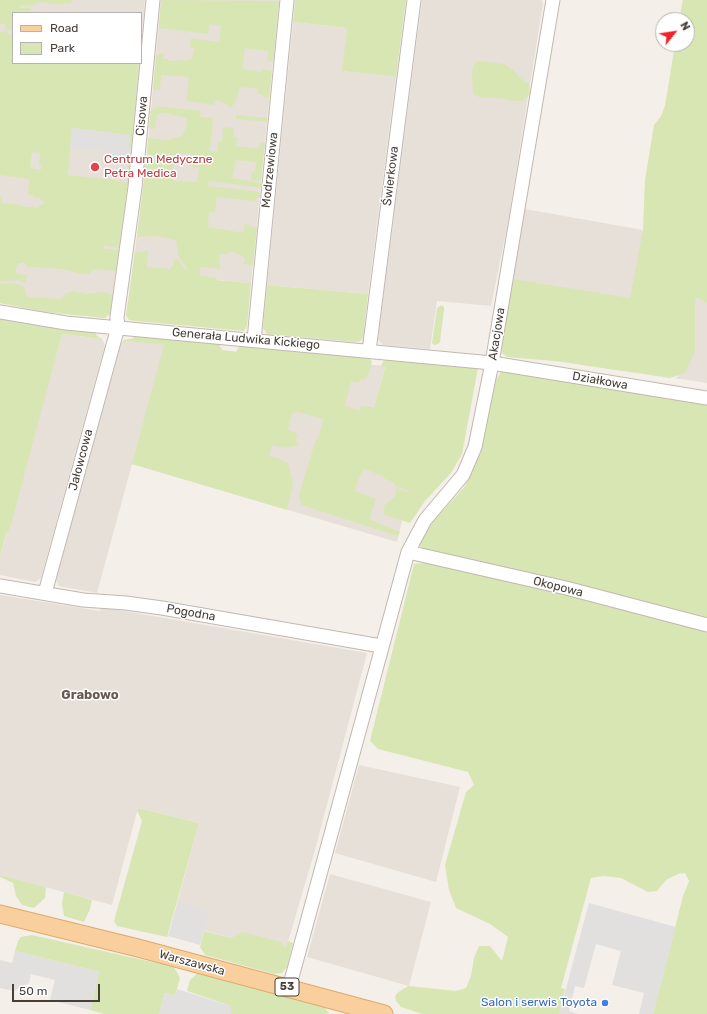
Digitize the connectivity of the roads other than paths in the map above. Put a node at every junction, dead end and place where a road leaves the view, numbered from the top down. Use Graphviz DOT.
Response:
graph roads {
  1 [pos="153,0"];
  2 [pos="287,0"];
  3 [pos="414,0"];
  4 [pos="552,0"];
  5 [pos="0,312"];
  6 [pos="118,327"];
  7 [pos="254,340"];
  8 [pos="369,351"];
  9 [pos="492,363"];
  10 [pos="707,398"];
  11 [pos="408,552"];
  12 [pos="0,586"];
  13 [pos="45,593"];
  14 [pos="707,625"];
  15 [pos="381,646"];
  16 [pos="0,914"];
  17 [pos="289,988"];
  18 [pos="384,1014"];
  1 -- 6 [label="street, Cisowa"];
  2 -- 7 [label="street, Modrzewiowa"];
  3 -- 8 [label="street, Świerkowa"];
  4 -- 9 [label="street, Akacjowa"];
  5 -- 6 [label="street, Generała Ludwika Kickiego"];
  6 -- 7 [label="street, Generała Ludwika Kickiego"];
  6 -- 13 [label="street, Jałowcowa"];
  7 -- 8 [label="street, Generała Ludwika Kickiego"];
  8 -- 9 [label="street, Generała Ludwika Kickiego"];
  9 -- 10 [label="street, Działkowa"];
  9 -- 11 [label="street, Akacjowa"];
  11 -- 14 [label="street, Okopowa"];
  11 -- 15 [label="street, Akacjowa"];
  12 -- 13 [label="street, Pogodna"];
  13 -- 15 [label="street, Pogodna"];
  15 -- 17 [label="street, Akacjowa"];
  16 -- 17 [label="main road, Warszawska / 53"];
  17 -- 18 [label="main road, Warszawska / 53"];
}
